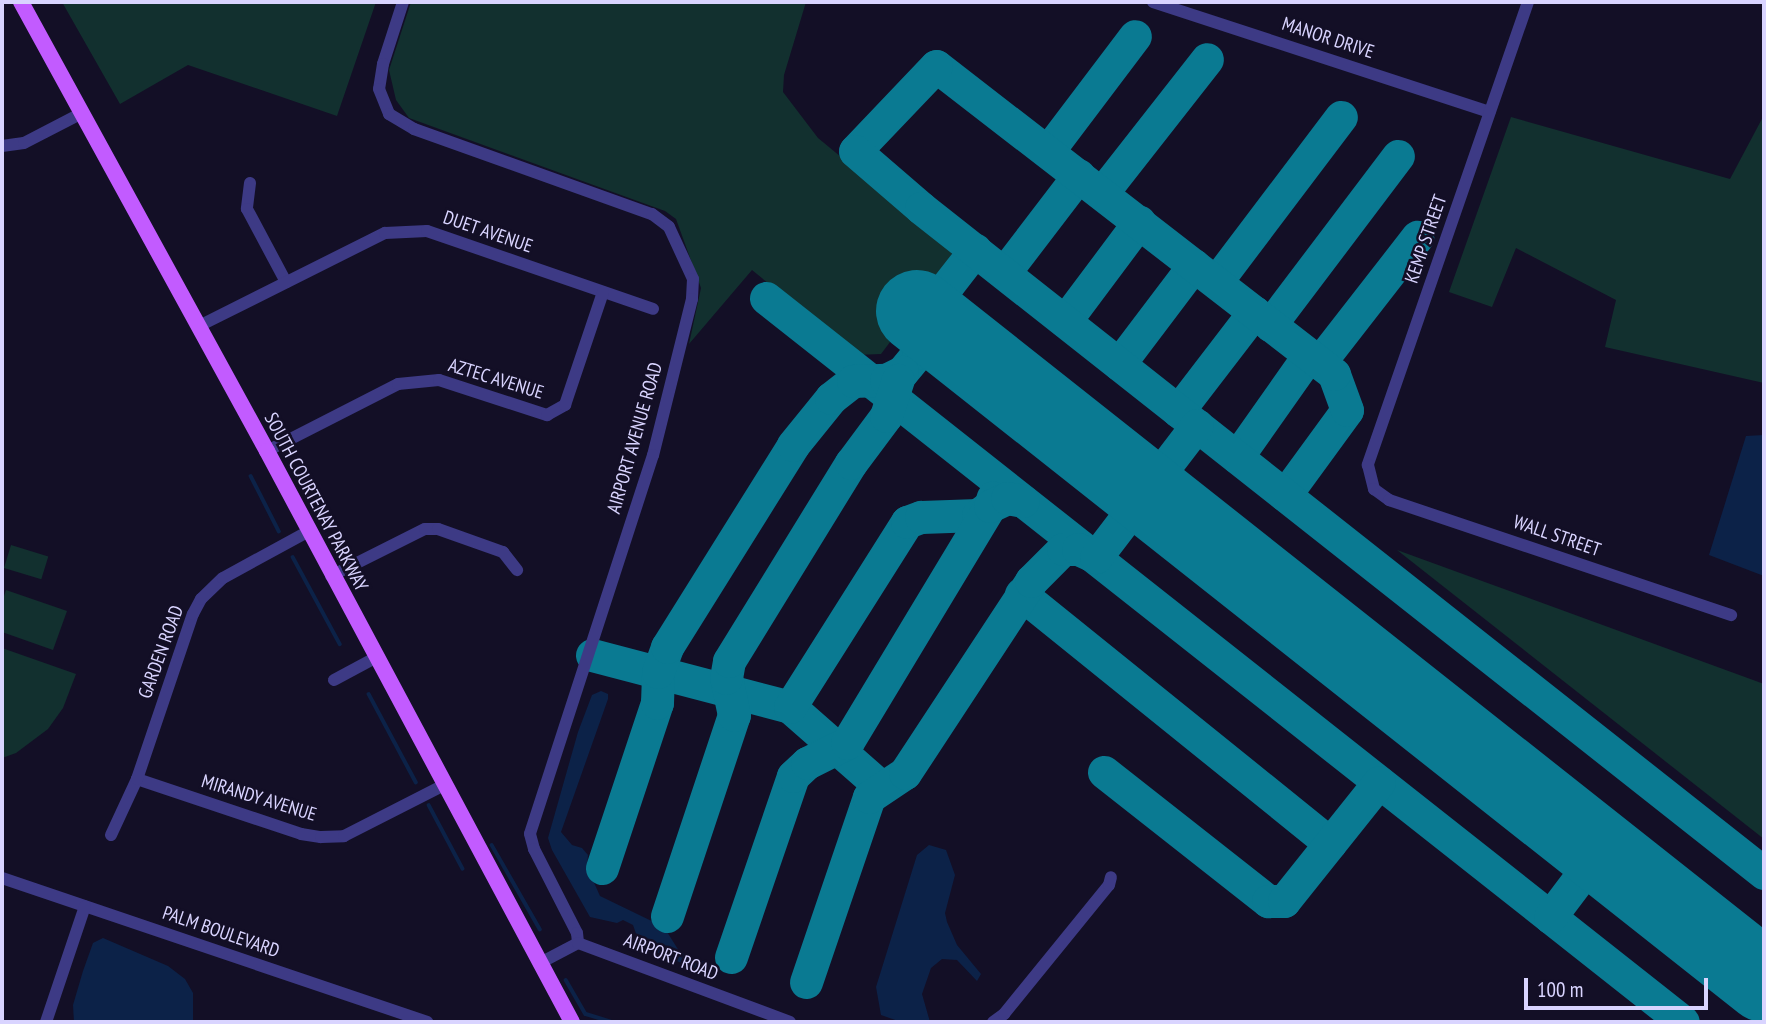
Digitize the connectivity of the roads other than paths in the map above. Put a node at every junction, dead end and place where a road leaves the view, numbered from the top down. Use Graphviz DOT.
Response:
graph roads {
  1 [pos="22,2"];
  2 [pos="403,2"];
  3 [pos="1153,2"];
  4 [pos="1528,2"];
  5 [pos="1490,112"];
  6 [pos="82,113"];
  7 [pos="2,146"];
  8 [pos="250,183"];
  9 [pos="286,282"];
  10 [pos="603,292"];
  11 [pos="653,309"];
  12 [pos="199,326"];
  13 [pos="267,452"];
  14 [pos="1374,489"];
  15 [pos="307,532"];
  16 [pos="517,570"];
  17 [pos="331,576"];
  18 [pos="1731,615"];
  19 [pos="375,658"];
  20 [pos="334,680"];
  21 [pos="137,779"];
  22 [pos="444,785"];
  23 [pos="111,835"];
  24 [pos="1111,877"];
  25 [pos="2,878"];
  26 [pos="85,906"];
  27 [pos="578,943"];
  28 [pos="540,963"];
  29 [pos="46,1022"];
  30 [pos="427,1022"];
  31 [pos="572,1022"];
  32 [pos="790,1022"];
  33 [pos="993,1022"];
  1 -- 6 [label="main road, SOUTH COURTENAY PARKWAY"];
  2 -- 27 [label="street, AIRPORT AVENUE ROAD"];
  3 -- 5 [label="street, MANOR DRIVE"];
  4 -- 5 [label="street, KEMP STREET"];
  5 -- 14 [label="street, KEMP STREET"];
  6 -- 7 [label="street"];
  6 -- 12 [label="main road, SOUTH COURTENAY PARKWAY"];
  8 -- 9 [label="street"];
  9 -- 10 [label="street, DUET AVENUE"];
  9 -- 12 [label="street, DUET AVENUE"];
  10 -- 11 [label="street, DUET AVENUE"];
  10 -- 13 [label="street, AZTEC AVENUE"];
  12 -- 13 [label="main road, SOUTH COURTENAY PARKWAY"];
  13 -- 15 [label="main road, SOUTH COURTENAY PARKWAY"];
  14 -- 18 [label="street, WALL STREET"];
  15 -- 17 [label="main road, SOUTH COURTENAY PARKWAY"];
  15 -- 21 [label="street, GARDEN ROAD"];
  16 -- 17 [label="street"];
  17 -- 19 [label="main road, SOUTH COURTENAY PARKWAY"];
  19 -- 20 [label="street"];
  19 -- 22 [label="main road, SOUTH COURTENAY PARKWAY"];
  21 -- 22 [label="street, MIRANDY AVENUE"];
  21 -- 23 [label="street, GARDEN ROAD"];
  22 -- 28 [label="main road, SOUTH COURTENAY PARKWAY"];
  24 -- 33 [label="street"];
  25 -- 26 [label="street, PALM BOULEVARD"];
  26 -- 29 [label="street"];
  26 -- 30 [label="street, PALM BOULEVARD"];
  27 -- 28 [label="street"];
  27 -- 32 [label="street, AIRPORT ROAD"];
  28 -- 31 [label="main road, SOUTH COURTENAY PARKWAY"];
}
